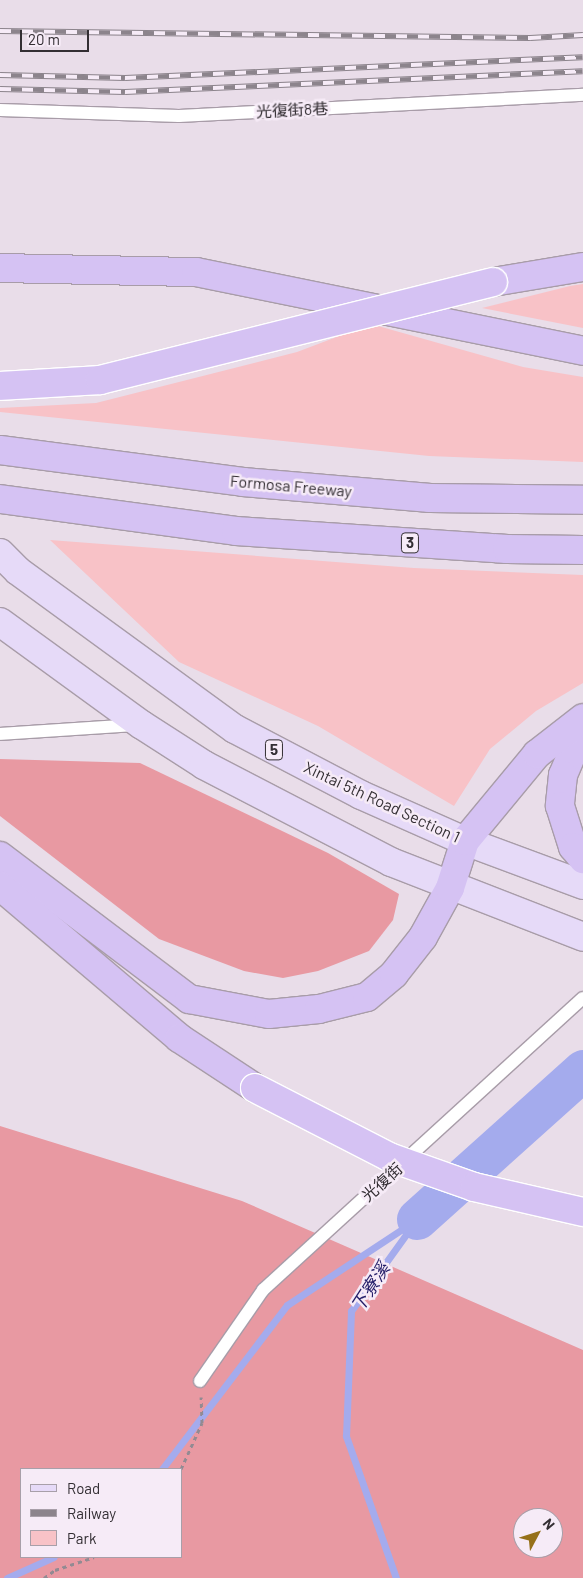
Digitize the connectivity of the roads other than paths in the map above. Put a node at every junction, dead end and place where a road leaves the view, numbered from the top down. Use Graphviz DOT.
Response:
graph roads {
  1 [pos="583,95"];
  2 [pos="0,110"];
  3 [pos="583,267"];
  4 [pos="0,268"];
  5 [pos="33,270"];
  6 [pos="0,274"];
  7 [pos="583,351"];
  8 [pos="0,386"];
  9 [pos="0,450"];
  10 [pos="0,500"];
  11 [pos="583,500"];
  12 [pos="583,550"];
  13 [pos="0,553"];
  14 [pos="0,622"];
  15 [pos="583,718"];
  16 [pos="142,725"];
  17 [pos="583,728"];
  18 [pos="0,734"];
  19 [pos="465,841"];
  20 [pos="0,856"];
  21 [pos="583,859"];
  22 [pos="583,885"];
  23 [pos="0,886"];
  24 [pos="450,888"];
  25 [pos="580,936"];
  26 [pos="583,998"];
  27 [pos="583,1212"];
  28 [pos="200,1381"];
  1 -- 2 [label="lane, 光復街8巷"];
  3 -- 8 [label="highway, bridge"];
  4 -- 5 [label="highway"];
  5 -- 6 [label="highway"];
  5 -- 7 [label="highway"];
  9 -- 11 [label="highway, Formosa Freeway"];
  10 -- 12 [label="highway, 3"];
  13 -- 19 [label="main road, Xintai 5th Road Section 1 / 5"];
  14 -- 16 [label="main road"];
  15 -- 19 [label="highway"];
  16 -- 18 [label="lane"];
  16 -- 24 [label="main road"];
  17 -- 21 [label="highway"];
  19 -- 22 [label="main road, Xintai 5th Road Section 1 / 5"];
  19 -- 24 [label="highway"];
  20 -- 24 [label="highway"];
  23 -- 27 [label="highway, bridge"];
  24 -- 25 [label="main road"];
  26 -- 28 [label="lane, 光復街"];
}
